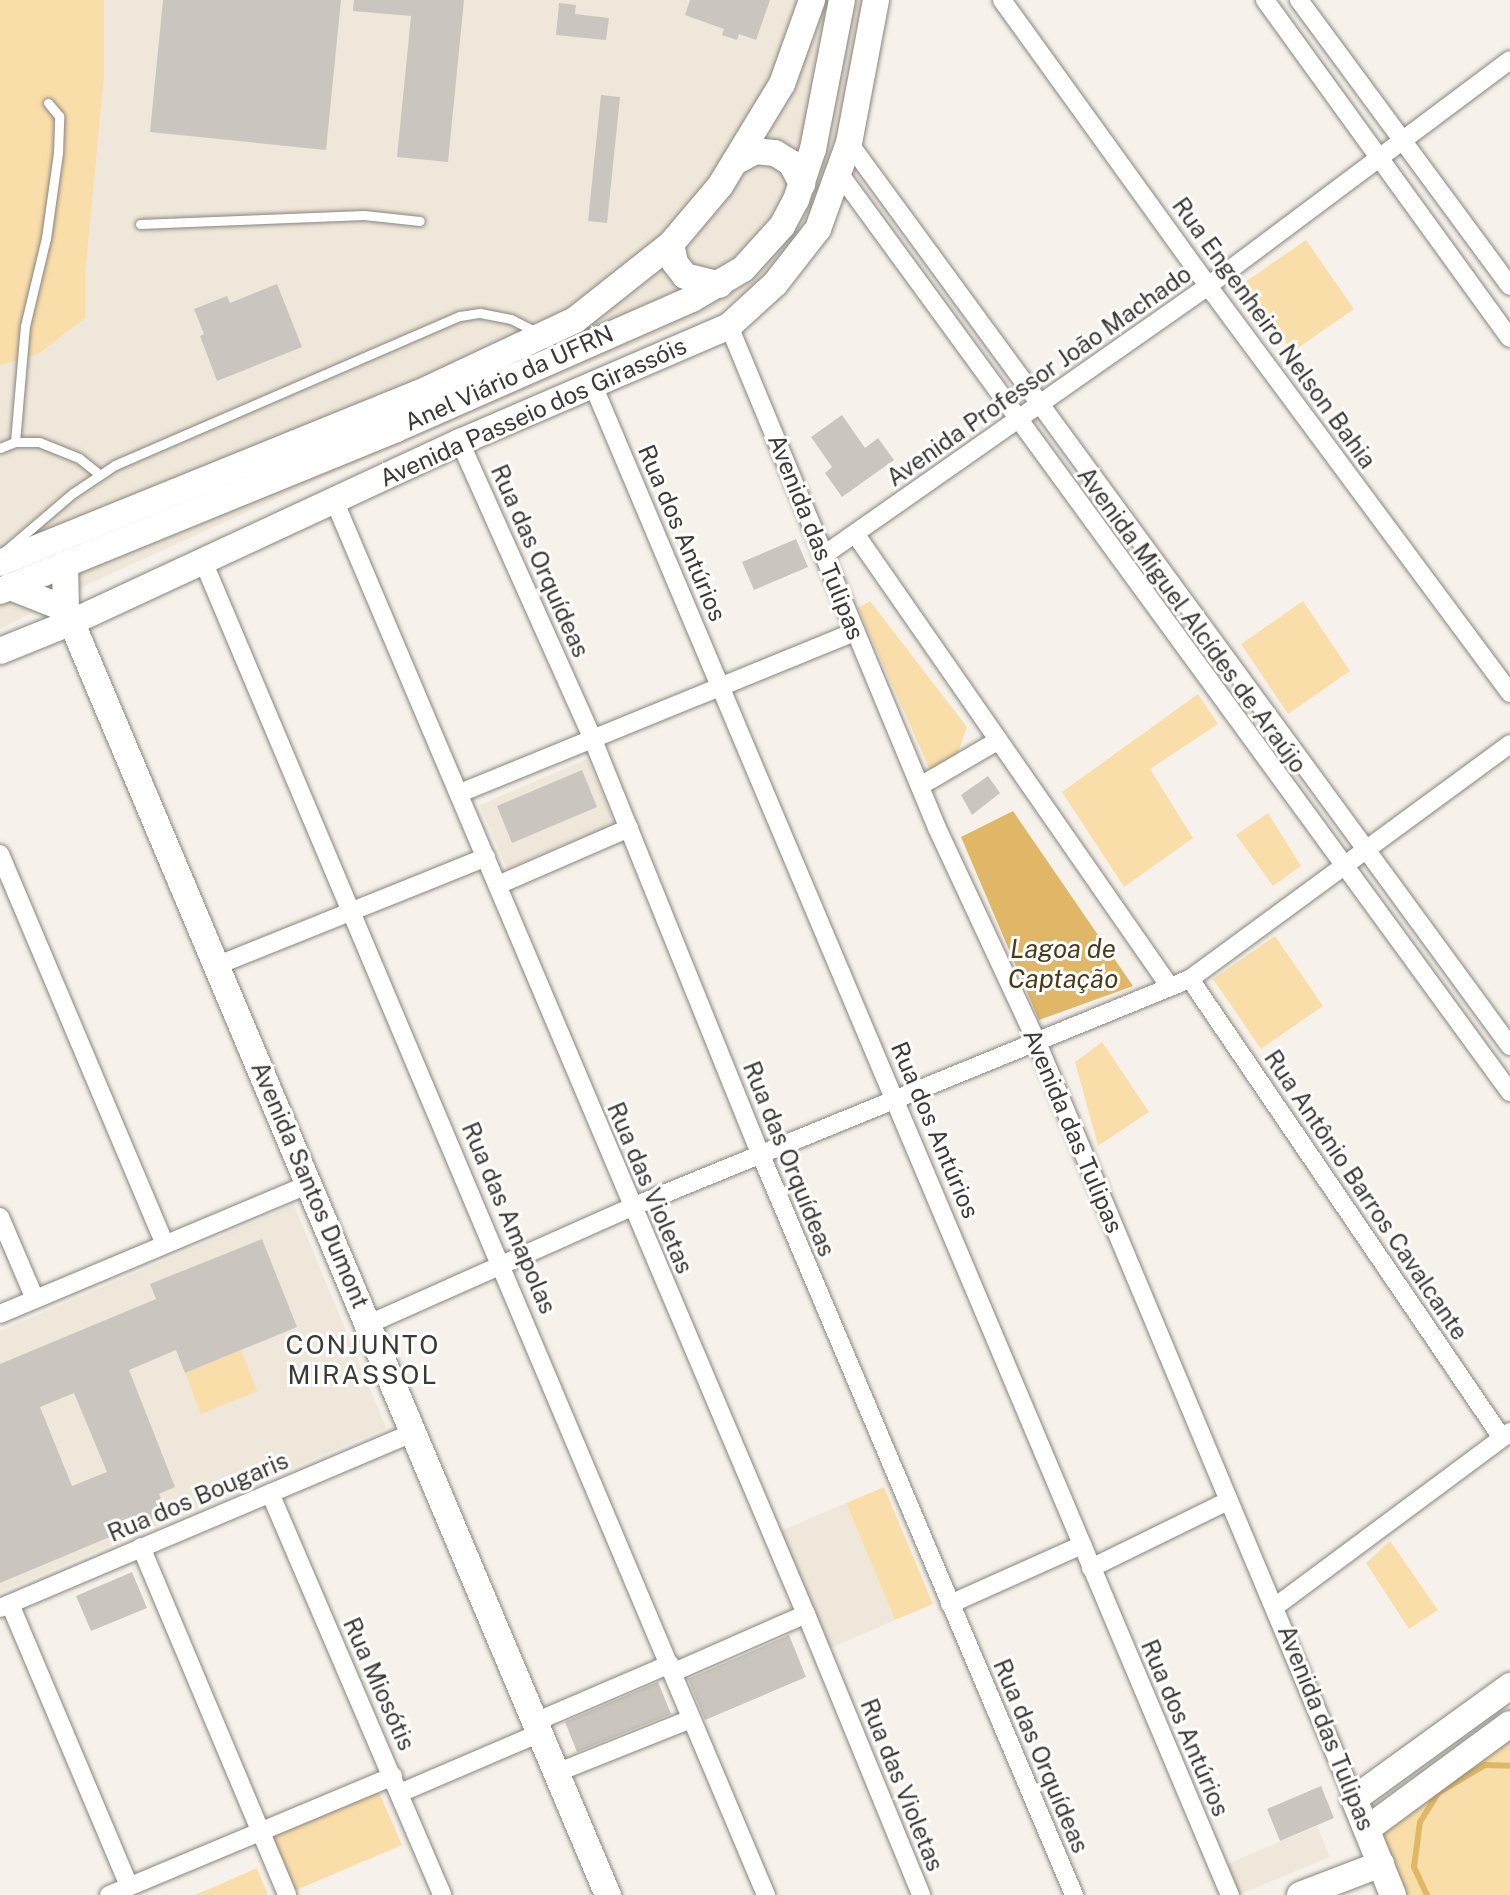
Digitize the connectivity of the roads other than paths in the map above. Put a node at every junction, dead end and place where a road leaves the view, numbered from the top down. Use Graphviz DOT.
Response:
graph roads {
  1 [pos="812,0"];
  2 [pos="842,0"];
  3 [pos="876,0"];
  4 [pos="1002,0"];
  5 [pos="1265,0"];
  6 [pos="1299,0"];
  7 [pos="1510,60"];
  8 [pos="48,103"];
  9 [pos="1402,139"];
  10 [pos="849,143"];
  11 [pos="1377,158"];
  12 [pos="739,160"];
  13 [pos="839,173"];
  14 [pos="802,184"];
  15 [pos="420,221"];
  16 [pos="140,224"];
  17 [pos="671,244"];
  18 [pos="720,285"];
  19 [pos="1208,286"];
  20 [pos="1510,286"];
  21 [pos="729,326"];
  22 [pos="543,336"];
  23 [pos="1510,338"];
  24 [pos="593,385"];
  25 [pos="1039,403"];
  26 [pos="1016,420"];
  27 [pos="15,442"];
  28 [pos="460,442"];
  29 [pos="0,448"];
  30 [pos="99,474"];
  31 [pos="334,500"];
  32 [pos="856,535"];
  33 [pos="824,555"];
  34 [pos="0,556"];
  35 [pos="203,561"];
  36 [pos="65,565"];
  37 [pos="3,580"];
  38 [pos="69,615"];
  39 [pos="855,632"];
  40 [pos="0,651"];
  41 [pos="722,687"];
  42 [pos="1510,693"];
  43 [pos="593,740"];
  44 [pos="999,740"];
  45 [pos="1510,744"];
  46 [pos="920,786"];
  47 [pos="460,793"];
  48 [pos="629,828"];
  49 [pos="1366,849"];
  50 [pos="0,854"];
  51 [pos="486,857"];
  52 [pos="1343,867"];
  53 [pos="498,885"];
  54 [pos="354,911"];
  55 [pos="218,965"];
  56 [pos="1190,979"];
  57 [pos="1170,987"];
  58 [pos="1036,1040"];
  59 [pos="1510,1046"];
  60 [pos="1510,1092"];
  61 [pos="896,1097"];
  62 [pos="760,1153"];
  63 [pos="309,1184"];
  64 [pos="632,1207"];
  65 [pos="0,1217"];
  66 [pos="164,1242"];
  67 [pos="502,1263"];
  68 [pos="35,1299"];
  69 [pos="0,1314"];
  70 [pos="369,1324"];
  71 [pos="414,1432"];
  72 [pos="1506,1435"];
  73 [pos="270,1493"];
  74 [pos="1228,1501"];
  75 [pos="1082,1545"];
  76 [pos="141,1547"];
  77 [pos="1091,1568"];
  78 [pos="950,1604"];
  79 [pos="5,1606"];
  80 [pos="1276,1606"];
  81 [pos="806,1614"];
  82 [pos="672,1668"];
  83 [pos="1510,1686"];
  84 [pos="691,1719"];
  85 [pos="1510,1724"];
  86 [pos="538,1728"];
  87 [pos="556,1773"];
  88 [pos="396,1784"];
  89 [pos="1354,1799"];
  90 [pos="1367,1829"];
  91 [pos="261,1831"];
  92 [pos="1381,1864"];
  93 [pos="129,1886"];
  94 [pos="109,1895"];
  95 [pos="287,1895"];
  96 [pos="442,1895"];
  97 [pos="608,1895"];
  98 [pos="766,1895"];
  99 [pos="921,1895"];
  100 [pos="1074,1895"];
  101 [pos="1230,1895"];
  102 [pos="1300,1895"];
  103 [pos="1393,1895"];
  1 -- 12 [label="main road, Anel Viário da UFRN"];
  2 -- 14 [label="main road, Anel Viário da UFRN"];
  3 -- 10 [label="main road, Avenida Passeio dos Girassóis"];
  4 -- 19 [label="street, Rua Engenheiro Nelson Bahia"];
  5 -- 11 [label="street"];
  6 -- 9 [label="street"];
  7 -- 9 [label="street, Avenida Professor João Machado"];
  8 -- 27 [label="lane"];
  9 -- 11 [label="street, Avenida Professor João Machado"];
  9 -- 20 [label="street"];
  10 -- 13 [label="main road, Avenida Passeio dos Girassóis"];
  10 -- 25 [label="street, Avenida Miguel Alcídes de Araújo"];
  11 -- 19 [label="street, Avenida Professor João Machado"];
  11 -- 23 [label="street"];
  12 -- 14 [label="main road"];
  12 -- 17 [label="main road, Anel Viário da UFRN"];
  13 -- 21 [label="main road, Avenida Passeio dos Girassóis"];
  13 -- 26 [label="street, Avenida Miguel Alcídes de Araújo"];
  14 -- 18 [label="main road, Anel Viário da UFRN"];
  15 -- 16 [label="lane"];
  17 -- 18 [label="main road"];
  17 -- 22 [label="main road, Anel Viário da UFRN"];
  18 -- 36 [label="main road, Anel Viário da UFRN"];
  19 -- 25 [label="street, Avenida Professor João Machado"];
  19 -- 42 [label="street, Rua Engenheiro Nelson Bahia"];
  21 -- 24 [label="main road, Avenida Passeio dos Girassóis"];
  21 -- 33 [label="street, Avenida das Tulipas"];
  22 -- 30 [label="lane"];
  22 -- 37 [label="main road, Anel Viário da UFRN"];
  24 -- 28 [label="main road, Avenida Passeio dos Girassóis"];
  24 -- 41 [label="street, Rua dos Antúrios"];
  25 -- 26 [label="street, Avenida Professor João Machado"];
  25 -- 49 [label="street, Avenida Miguel Alcídes de Araújo"];
  26 -- 32 [label="street, Avenida Professor João Machado"];
  26 -- 52 [label="street, Avenida Miguel Alcídes de Araújo"];
  27 -- 29 [label="lane"];
  27 -- 30 [label="lane"];
  28 -- 31 [label="main road, Avenida Passeio dos Girassóis"];
  28 -- 43 [label="street, Rua das Orquídeas"];
  30 -- 34 [label="lane"];
  31 -- 35 [label="main road, Avenida Passeio dos Girassóis"];
  31 -- 47 [label="street, Rua das Violetas"];
  32 -- 33 [label="street, Avenida Professor João Machado"];
  32 -- 44 [label="street"];
  33 -- 39 [label="street, Avenida das Tulipas"];
  35 -- 38 [label="main road, Avenida Passeio dos Girassóis"];
  35 -- 54 [label="street, Rua das Amapolas"];
  36 -- 37 [label="main road, Anel Viário da UFRN"];
  36 -- 38 [label="main road, Avenida Santos Dumont"];
  37 -- 38 [label="main road"];
  38 -- 40 [label="main road, Avenida Passeio dos Girassóis"];
  38 -- 55 [label="main road, Avenida Santos Dumont"];
  39 -- 41 [label="street"];
  39 -- 46 [label="street, Avenida das Tulipas"];
  41 -- 43 [label="street"];
  41 -- 61 [label="street, Rua dos Antúrios"];
  43 -- 47 [label="street"];
  43 -- 48 [label="street, Rua das Orquídeas"];
  44 -- 46 [label="street"];
  44 -- 57 [label="street"];
  45 -- 49 [label="street"];
  46 -- 58 [label="street, Avenida das Tulipas"];
  47 -- 51 [label="street, Rua das Violetas"];
  48 -- 53 [label="street"];
  48 -- 62 [label="street, Rua das Orquídeas"];
  49 -- 52 [label="street"];
  49 -- 59 [label="street, Avenida Miguel Alcídes de Araújo"];
  50 -- 66 [label="street"];
  51 -- 53 [label="street, Rua das Violetas"];
  51 -- 54 [label="street"];
  52 -- 56 [label="street"];
  52 -- 60 [label="street, Avenida Miguel Alcídes de Araújo"];
  53 -- 64 [label="street, Rua das Violetas"];
  54 -- 55 [label="street"];
  54 -- 67 [label="street, Rua das Amapolas"];
  55 -- 63 [label="main road, Avenida Santos Dumont"];
  56 -- 57 [label="street"];
  56 -- 72 [label="street, Rua Antônio Barros Cavalcante"];
  57 -- 58 [label="street"];
  58 -- 61 [label="street"];
  58 -- 74 [label="street, Avenida das Tulipas"];
  61 -- 62 [label="street"];
  61 -- 75 [label="street, Rua dos Antúrios"];
  62 -- 64 [label="street"];
  62 -- 78 [label="street, Rua das Orquídeas"];
  63 -- 66 [label="street"];
  63 -- 70 [label="main road, Avenida Santos Dumont"];
  64 -- 67 [label="street"];
  64 -- 81 [label="street, Rua das Violetas"];
  65 -- 68 [label="street"];
  66 -- 68 [label="street"];
  67 -- 70 [label="street"];
  67 -- 82 [label="street, Rua das Amapolas"];
  68 -- 69 [label="street"];
  70 -- 71 [label="main road, Avenida Santos Dumont"];
  71 -- 73 [label="street, Rua dos Bougaris"];
  71 -- 86 [label="main road, Avenida Santos Dumont"];
  72 -- 80 [label="street"];
  73 -- 76 [label="street, Rua dos Bougaris"];
  73 -- 88 [label="street, Rua Miosótis"];
  74 -- 77 [label="street"];
  74 -- 80 [label="street, Avenida das Tulipas"];
  75 -- 77 [label="street, Rua dos Antúrios"];
  75 -- 78 [label="street"];
  76 -- 79 [label="street, Rua dos Bougaris"];
  76 -- 91 [label="street"];
  77 -- 101 [label="street, Rua dos Antúrios"];
  78 -- 100 [label="street, Rua das Orquídeas"];
  79 -- 93 [label="street"];
  80 -- 89 [label="street, Avenida das Tulipas"];
  81 -- 82 [label="street"];
  81 -- 99 [label="street, Rua das Violetas"];
  82 -- 84 [label="street, Rua das Amapolas"];
  82 -- 86 [label="street"];
  83 -- 89 [label="main road"];
  84 -- 87 [label="street"];
  84 -- 98 [label="street, Rua das Amapolas"];
  85 -- 90 [label="main road"];
  86 -- 87 [label="main road, Avenida Santos Dumont"];
  86 -- 88 [label="street"];
  87 -- 97 [label="main road, Avenida Santos Dumont"];
  88 -- 91 [label="street"];
  88 -- 96 [label="street, Rua Miosótis"];
  89 -- 90 [label="main road, Avenida das Tulipas"];
  90 -- 92 [label="main road, Avenida das Tulipas"];
  91 -- 93 [label="street"];
  91 -- 95 [label="street"];
  92 -- 102 [label="main road"];
  92 -- 103 [label="main road, Avenida das Tulipas"];
  93 -- 94 [label="street"];
}
